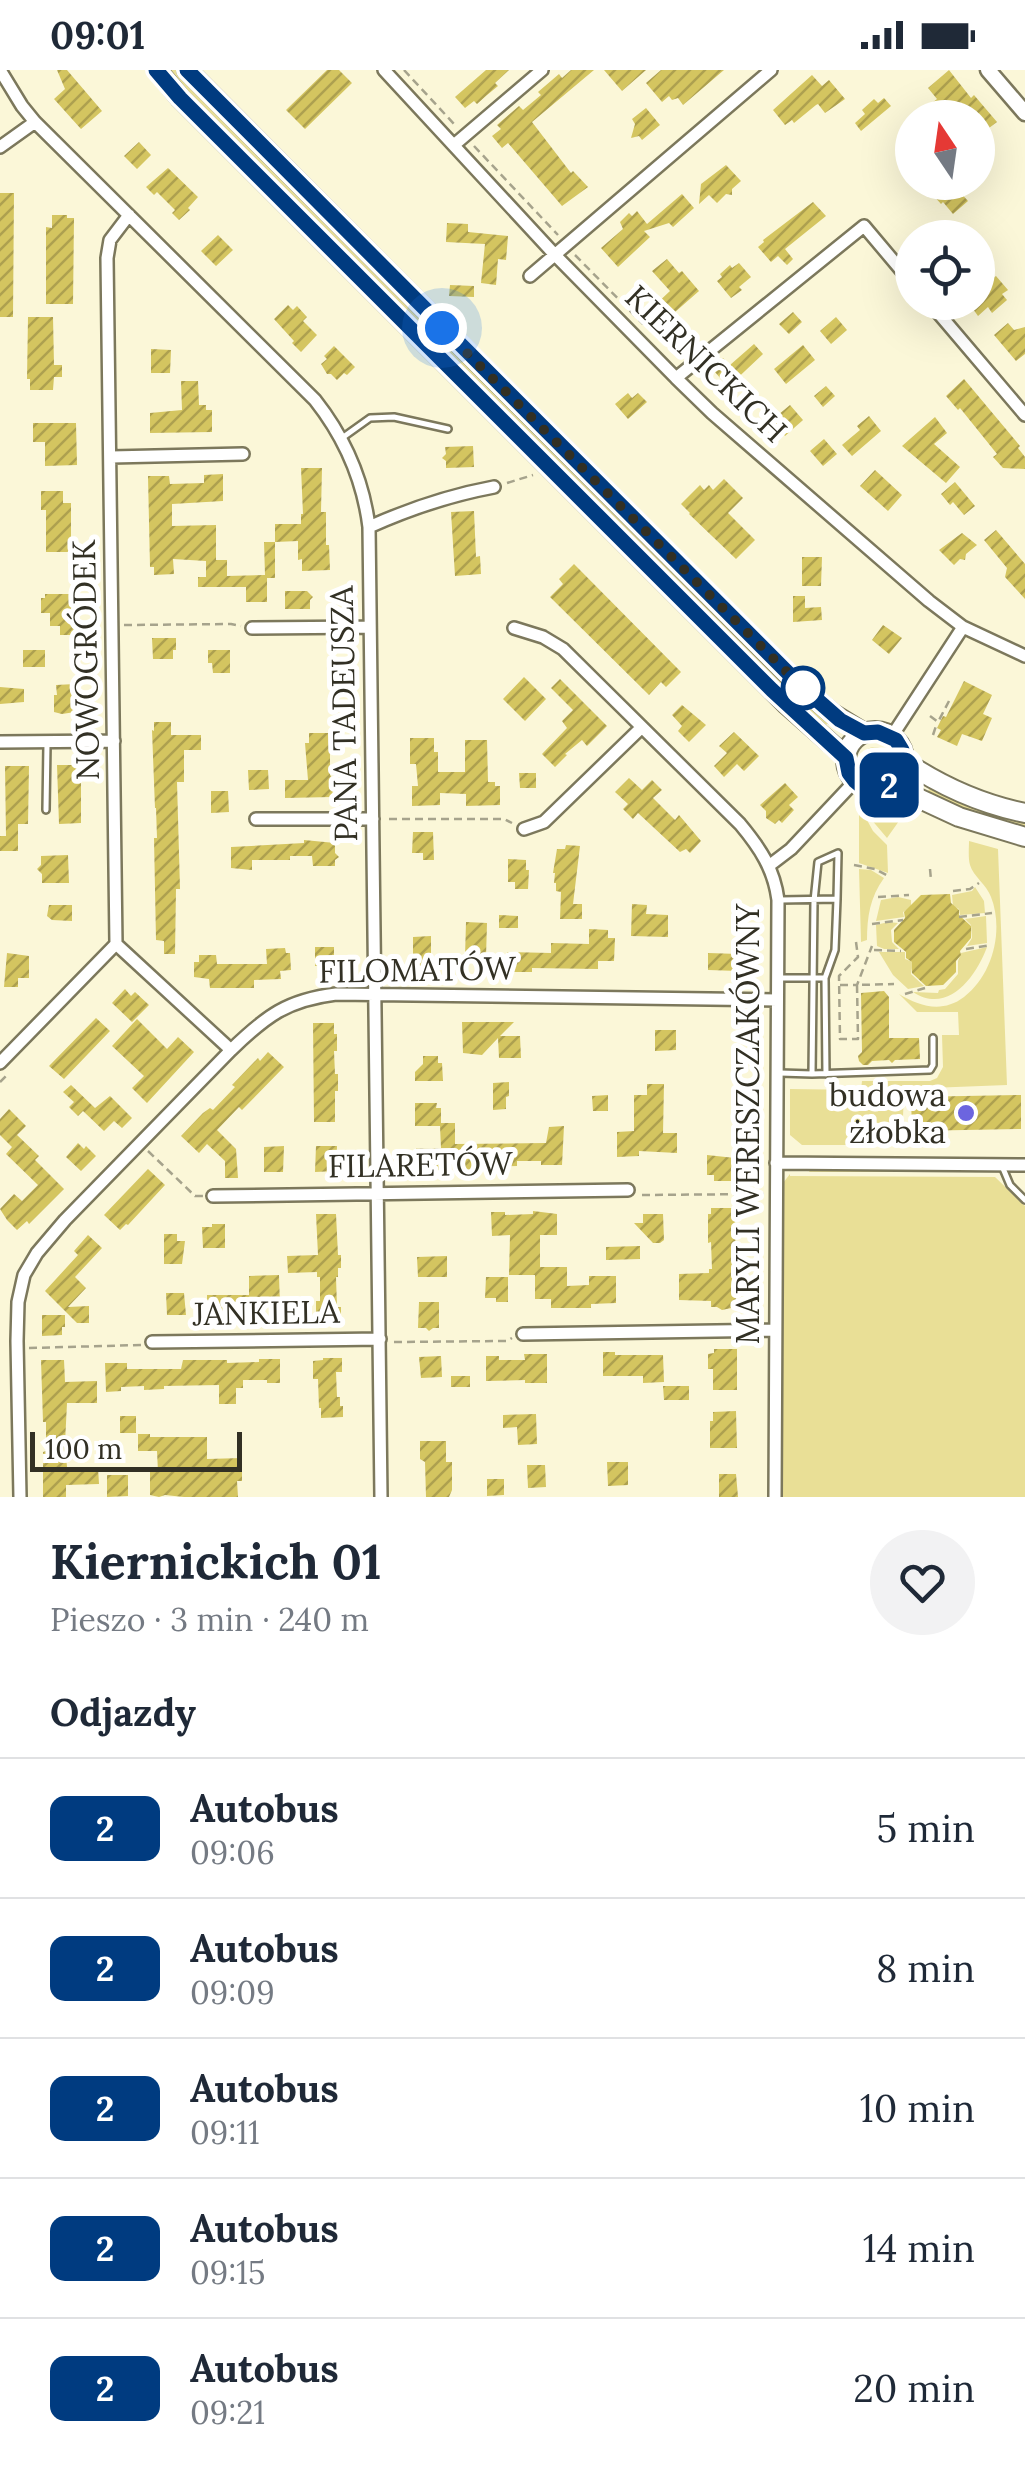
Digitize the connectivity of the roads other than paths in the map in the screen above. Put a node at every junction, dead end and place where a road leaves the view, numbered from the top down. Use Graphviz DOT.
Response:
graph roads {
  1 [pos="0,70"];
  2 [pos="156,70"];
  3 [pos="187,70"];
  4 [pos="384,70"];
  5 [pos="542,70"];
  6 [pos="771,70"];
  7 [pos="988,70"];
  8 [pos="1025,113"];
  9 [pos="35,122"];
  10 [pos="454,145"];
  11 [pos="0,148"];
  12 [pos="129,215"];
  13 [pos="556,255"];
  14 [pos="895,263"];
  15 [pos="530,276"];
  16 [pos="944,320"];
  17 [pos="676,378"];
  18 [pos="1025,415"];
  19 [pos="448,429"];
  20 [pos="342,438"];
  21 [pos="244,454"];
  22 [pos="111,457"];
  23 [pos="494,488"];
  24 [pos="370,527"];
  25 [pos="370,627"];
  26 [pos="963,627"];
  27 [pos="252,628"];
  28 [pos="514,628"];
  29 [pos="1025,656"];
  30 [pos="642,727"];
  31 [pos="864,733"];
  32 [pos="892,736"];
  33 [pos="46,741"];
  34 [pos="114,741"];
  35 [pos="0,742"];
  36 [pos="846,758"];
  37 [pos="904,762"];
  38 [pos="855,781"];
  39 [pos="890,785"];
  40 [pos="46,810"];
  41 [pos="1025,813"];
  42 [pos="256,819"];
  43 [pos="373,819"];
  44 [pos="524,829"];
  45 [pos="1025,836"];
  46 [pos="770,865"];
  47 [pos="837,898"];
  48 [pos="778,900"];
  49 [pos="814,901"];
  50 [pos="116,944"];
  51 [pos="777,978"];
  52 [pos="813,978"];
  53 [pos="824,978"];
  54 [pos="375,993"];
  55 [pos="777,1000"];
  56 [pos="932,1038"];
  57 [pos="231,1050"];
  58 [pos="6,1066"];
  59 [pos="777,1073"];
  60 [pos="812,1074"];
  61 [pos="826,1074"];
  62 [pos="776,1162"];
  63 [pos="1025,1165"];
  64 [pos="1002,1166"];
  65 [pos="628,1190"];
  66 [pos="377,1193"];
  67 [pos="213,1196"];
  68 [pos="1025,1200"];
  69 [pos="774,1330"];
  70 [pos="523,1334"];
  71 [pos="380,1339"];
  72 [pos="152,1342"];
  73 [pos="20,1497"];
  74 [pos="381,1497"];
  75 [pos="774,1497"];
  1 -- 9 [label="street, PANA TADEUSZA"];
  2 -- 36 [label="main road"];
  3 -- 31 [label="main road"];
  4 -- 10 [label="street, KIERNICKICH"];
  5 -- 10 [label="street"];
  6 -- 13 [label="street"];
  7 -- 8 [label="street"];
  9 -- 11 [label="street"];
  9 -- 12 [label="street, PANA TADEUSZA"];
  10 -- 13 [label="street, KIERNICKICH"];
  12 -- 20 [label="street, PANA TADEUSZA"];
  12 -- 22 [label="street, NOWOGRÓDEK"];
  13 -- 15 [label="street"];
  13 -- 17 [label="street, KIERNICKICH"];
  14 -- 17 [label="street"];
  16 -- 18 [label="street"];
  17 -- 26 [label="street, KIERNICKICH"];
  19 -- 20 [label="lane"];
  20 -- 24 [label="street, PANA TADEUSZA"];
  21 -- 22 [label="street"];
  22 -- 34 [label="street, NOWOGRÓDEK"];
  23 -- 24 [label="street"];
  24 -- 25 [label="street, PANA TADEUSZA"];
  25 -- 27 [label="street"];
  25 -- 43 [label="street, PANA TADEUSZA"];
  26 -- 29 [label="street, KIERNICKICH"];
  26 -- 32 [label="street"];
  28 -- 30 [label="street, MARYLI WERESZCZAKÓWNY"];
  30 -- 44 [label="street"];
  30 -- 46 [label="street, MARYLI WERESZCZAKÓWNY"];
  31 -- 32 [label="main road"];
  31 -- 36 [label="main road"];
  32 -- 37 [label="main road"];
  33 -- 34 [label="street"];
  33 -- 35 [label="street"];
  33 -- 40 [label="lane"];
  34 -- 50 [label="street, NOWOGRÓDEK"];
  36 -- 38 [label="main road"];
  37 -- 39 [label="main road"];
  37 -- 41 [label="main road"];
  38 -- 39 [label="main road"];
  38 -- 46 [label="street"];
  39 -- 45 [label="main road"];
  42 -- 43 [label="street"];
  43 -- 54 [label="street, PANA TADEUSZA"];
  46 -- 48 [label="street, MARYLI WERESZCZAKÓWNY"];
  47 -- 49 [label="lane"];
  47 -- 49 [label="lane"];
  47 -- 53 [label="lane"];
  48 -- 49 [label="lane"];
  48 -- 51 [label="street, MARYLI WERESZCZAKÓWNY"];
  49 -- 52 [label="lane"];
  50 -- 57 [label="street"];
  50 -- 58 [label="street"];
  51 -- 52 [label="lane"];
  51 -- 55 [label="street, MARYLI WERESZCZAKÓWNY"];
  52 -- 53 [label="lane"];
  52 -- 60 [label="lane"];
  53 -- 61 [label="lane"];
  54 -- 55 [label="street, FILOMATÓW"];
  54 -- 57 [label="street, FILOMATÓW"];
  54 -- 66 [label="street, PANA TADEUSZA"];
  55 -- 59 [label="street, MARYLI WERESZCZAKÓWNY"];
  56 -- 61 [label="lane"];
  57 -- 73 [label="street, FILOMATÓW"];
  59 -- 60 [label="lane"];
  59 -- 62 [label="street, MARYLI WERESZCZAKÓWNY"];
  60 -- 61 [label="lane"];
  62 -- 64 [label="street"];
  62 -- 69 [label="street, MARYLI WERESZCZAKÓWNY"];
  63 -- 64 [label="street"];
  64 -- 68 [label="lane"];
  65 -- 66 [label="street, FILARETÓW"];
  66 -- 67 [label="street, FILARETÓW"];
  66 -- 71 [label="street, PANA TADEUSZA"];
  69 -- 70 [label="street"];
  69 -- 75 [label="street, MARYLI WERESZCZAKÓWNY"];
  71 -- 72 [label="street, JANKIELA"];
  71 -- 74 [label="street, PANA TADEUSZA"];
}
